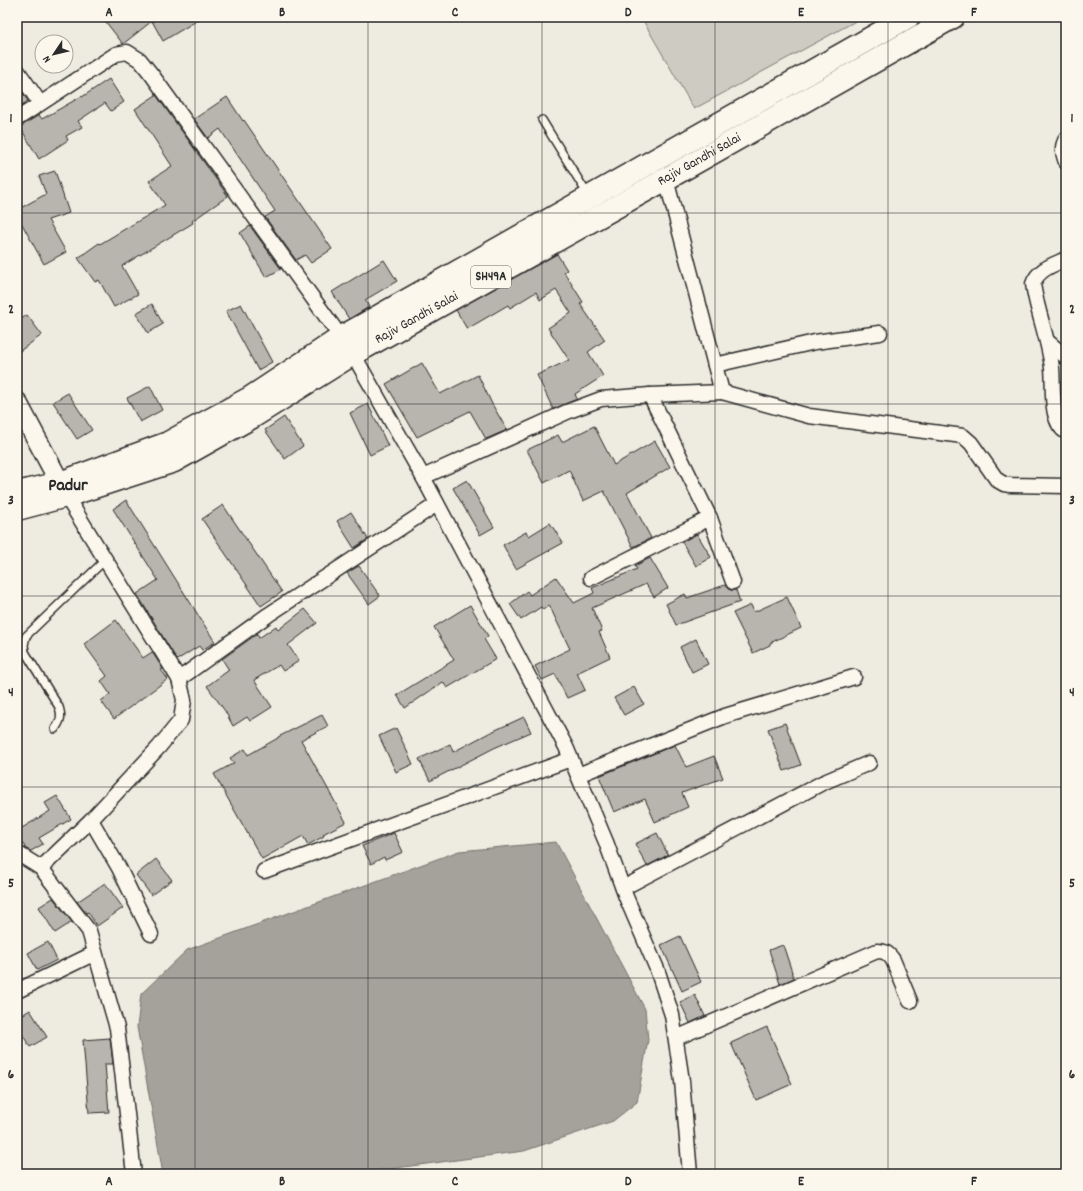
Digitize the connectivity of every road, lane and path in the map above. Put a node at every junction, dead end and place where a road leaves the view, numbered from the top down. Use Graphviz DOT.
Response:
graph roads {
  1 [pos="908,17"];
  2 [pos="953,17"];
  3 [pos="17,70"];
  4 [pos="40,103"];
  5 [pos="17,119"];
  6 [pos="542,120"];
  7 [pos="1066,139"];
  8 [pos="1066,162"];
  9 [pos="666,179"];
  10 [pos="589,197"];
  11 [pos="1066,259"];
  12 [pos="880,332"];
  13 [pos="1047,341"];
  14 [pos="348,345"];
  15 [pos="1066,357"];
  16 [pos="714,365"];
  17 [pos="722,392"];
  18 [pos="650,395"];
  19 [pos="17,402"];
  20 [pos="1066,432"];
  21 [pos="423,477"];
  22 [pos="1066,486"];
  23 [pos="63,490"];
  24 [pos="17,493"];
  25 [pos="437,504"];
  26 [pos="17,509"];
  27 [pos="710,518"];
  28 [pos="105,560"];
  29 [pos="591,578"];
  30 [pos="733,582"];
  31 [pos="854,677"];
  32 [pos="179,679"];
  33 [pos="55,729"];
  34 [pos="571,759"];
  35 [pos="869,763"];
  36 [pos="578,775"];
  37 [pos="91,820"];
  38 [pos="17,853"];
  39 [pos="41,868"];
  40 [pos="264,871"];
  41 [pos="623,888"];
  42 [pos="151,934"];
  43 [pos="96,953"];
  44 [pos="17,991"];
  45 [pos="910,1001"];
  46 [pos="676,1038"];
  47 [pos="134,1174"];
  48 [pos="690,1174"];
  1 -- 10 [label="main road, Rajiv Gandhi Salai / SH49A"];
  2 -- 9 [label="main road, Rajiv Gandhi Salai / SH49A"];
  3 -- 4 [label="street"];
  4 -- 5 [label="street"];
  4 -- 14 [label="street"];
  6 -- 10 [label="lane"];
  7 -- 8 [label="street"];
  9 -- 14 [label="main road, Rajiv Gandhi Salai / SH49A"];
  9 -- 16 [label="street"];
  10 -- 14 [label="main road, Rajiv Gandhi Salai / SH49A"];
  11 -- 13 [label="street"];
  12 -- 16 [label="street"];
  13 -- 15 [label="street"];
  13 -- 20 [label="street"];
  14 -- 21 [label="street"];
  14 -- 23 [label="main road, Rajiv Gandhi Salai / SH49A"];
  16 -- 17 [label="street"];
  17 -- 18 [label="street"];
  17 -- 22 [label="street"];
  18 -- 21 [label="street"];
  18 -- 27 [label="street"];
  19 -- 23 [label="street"];
  21 -- 25 [label="street"];
  23 -- 24 [label="main road, Rajiv Gandhi Salai / SH49A"];
  23 -- 26 [label="main road, Rajiv Gandhi Salai / SH49A"];
  23 -- 28 [label="street"];
  25 -- 32 [label="street"];
  25 -- 34 [label="street"];
  27 -- 29 [label="street"];
  27 -- 30 [label="street"];
  28 -- 32 [label="street"];
  28 -- 33 [label="lane"];
  31 -- 36 [label="street"];
  32 -- 37 [label="street"];
  34 -- 36 [label="street"];
  34 -- 40 [label="street"];
  35 -- 41 [label="street"];
  36 -- 41 [label="street"];
  37 -- 39 [label="street"];
  37 -- 42 [label="street"];
  38 -- 39 [label="street"];
  39 -- 43 [label="street"];
  41 -- 46 [label="street"];
  43 -- 44 [label="street"];
  43 -- 47 [label="street"];
  45 -- 46 [label="street"];
  46 -- 48 [label="street"];
}
